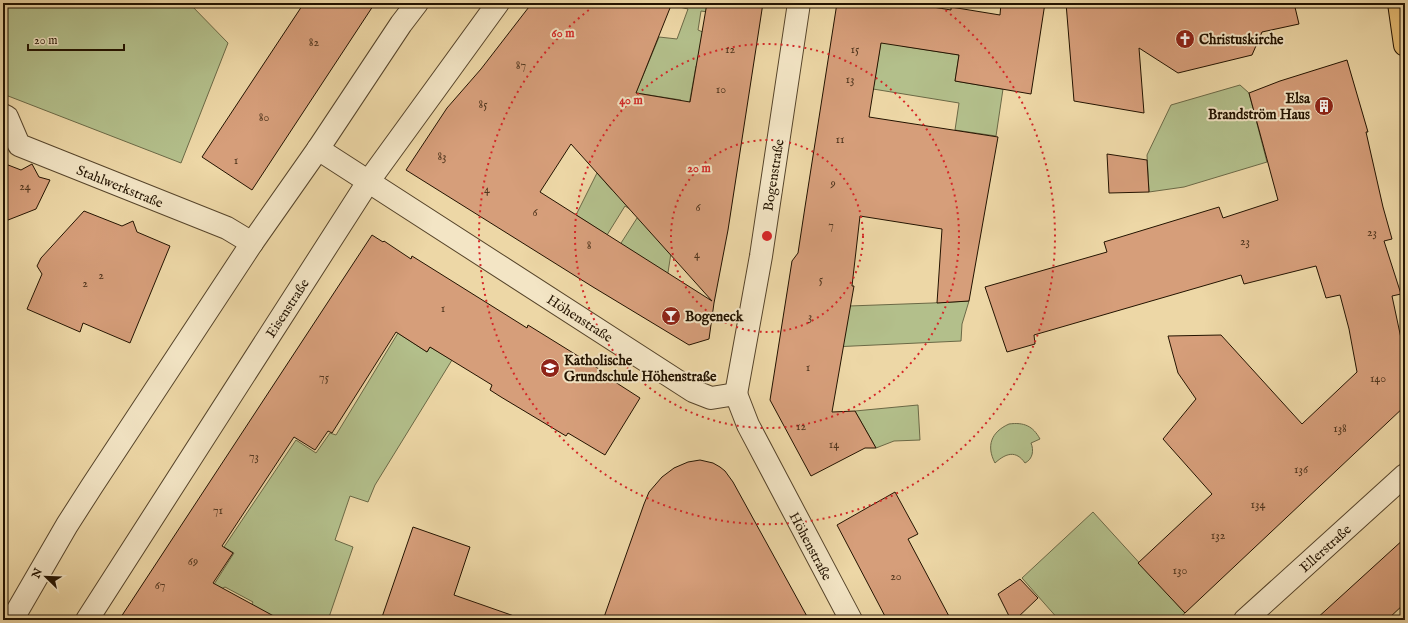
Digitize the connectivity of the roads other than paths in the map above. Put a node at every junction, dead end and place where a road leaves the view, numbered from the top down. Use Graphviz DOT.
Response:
graph roads {
  1 [pos="417,3"];
  2 [pos="498,3"];
  3 [pos="799,3"];
  4 [pos="1399,3"];
  5 [pos="1405,45"];
  6 [pos="3,115"];
  7 [pos="318,149"];
  8 [pos="368,182"];
  9 [pos="252,243"];
  10 [pos="736,394"];
  11 [pos="1405,475"];
  12 [pos="12,620"];
  13 [pos="87,620"];
  14 [pos="851,620"];
  15 [pos="1245,620"];
  1 -- 7 [label="street"];
  2 -- 8 [label="street, Eisenstraße"];
  3 -- 10 [label="street, Bogenstraße"];
  4 -- 5 [label="main road"];
  6 -- 9 [label="street, Stahlwerkstraße"];
  7 -- 8 [label="street, Höhenstraße"];
  7 -- 9 [label="street"];
  8 -- 10 [label="street, Höhenstraße"];
  8 -- 13 [label="street, Eisenstraße"];
  9 -- 12 [label="street"];
  10 -- 14 [label="street, Höhenstraße"];
  11 -- 15 [label="street, Ellerstraße"];
}
